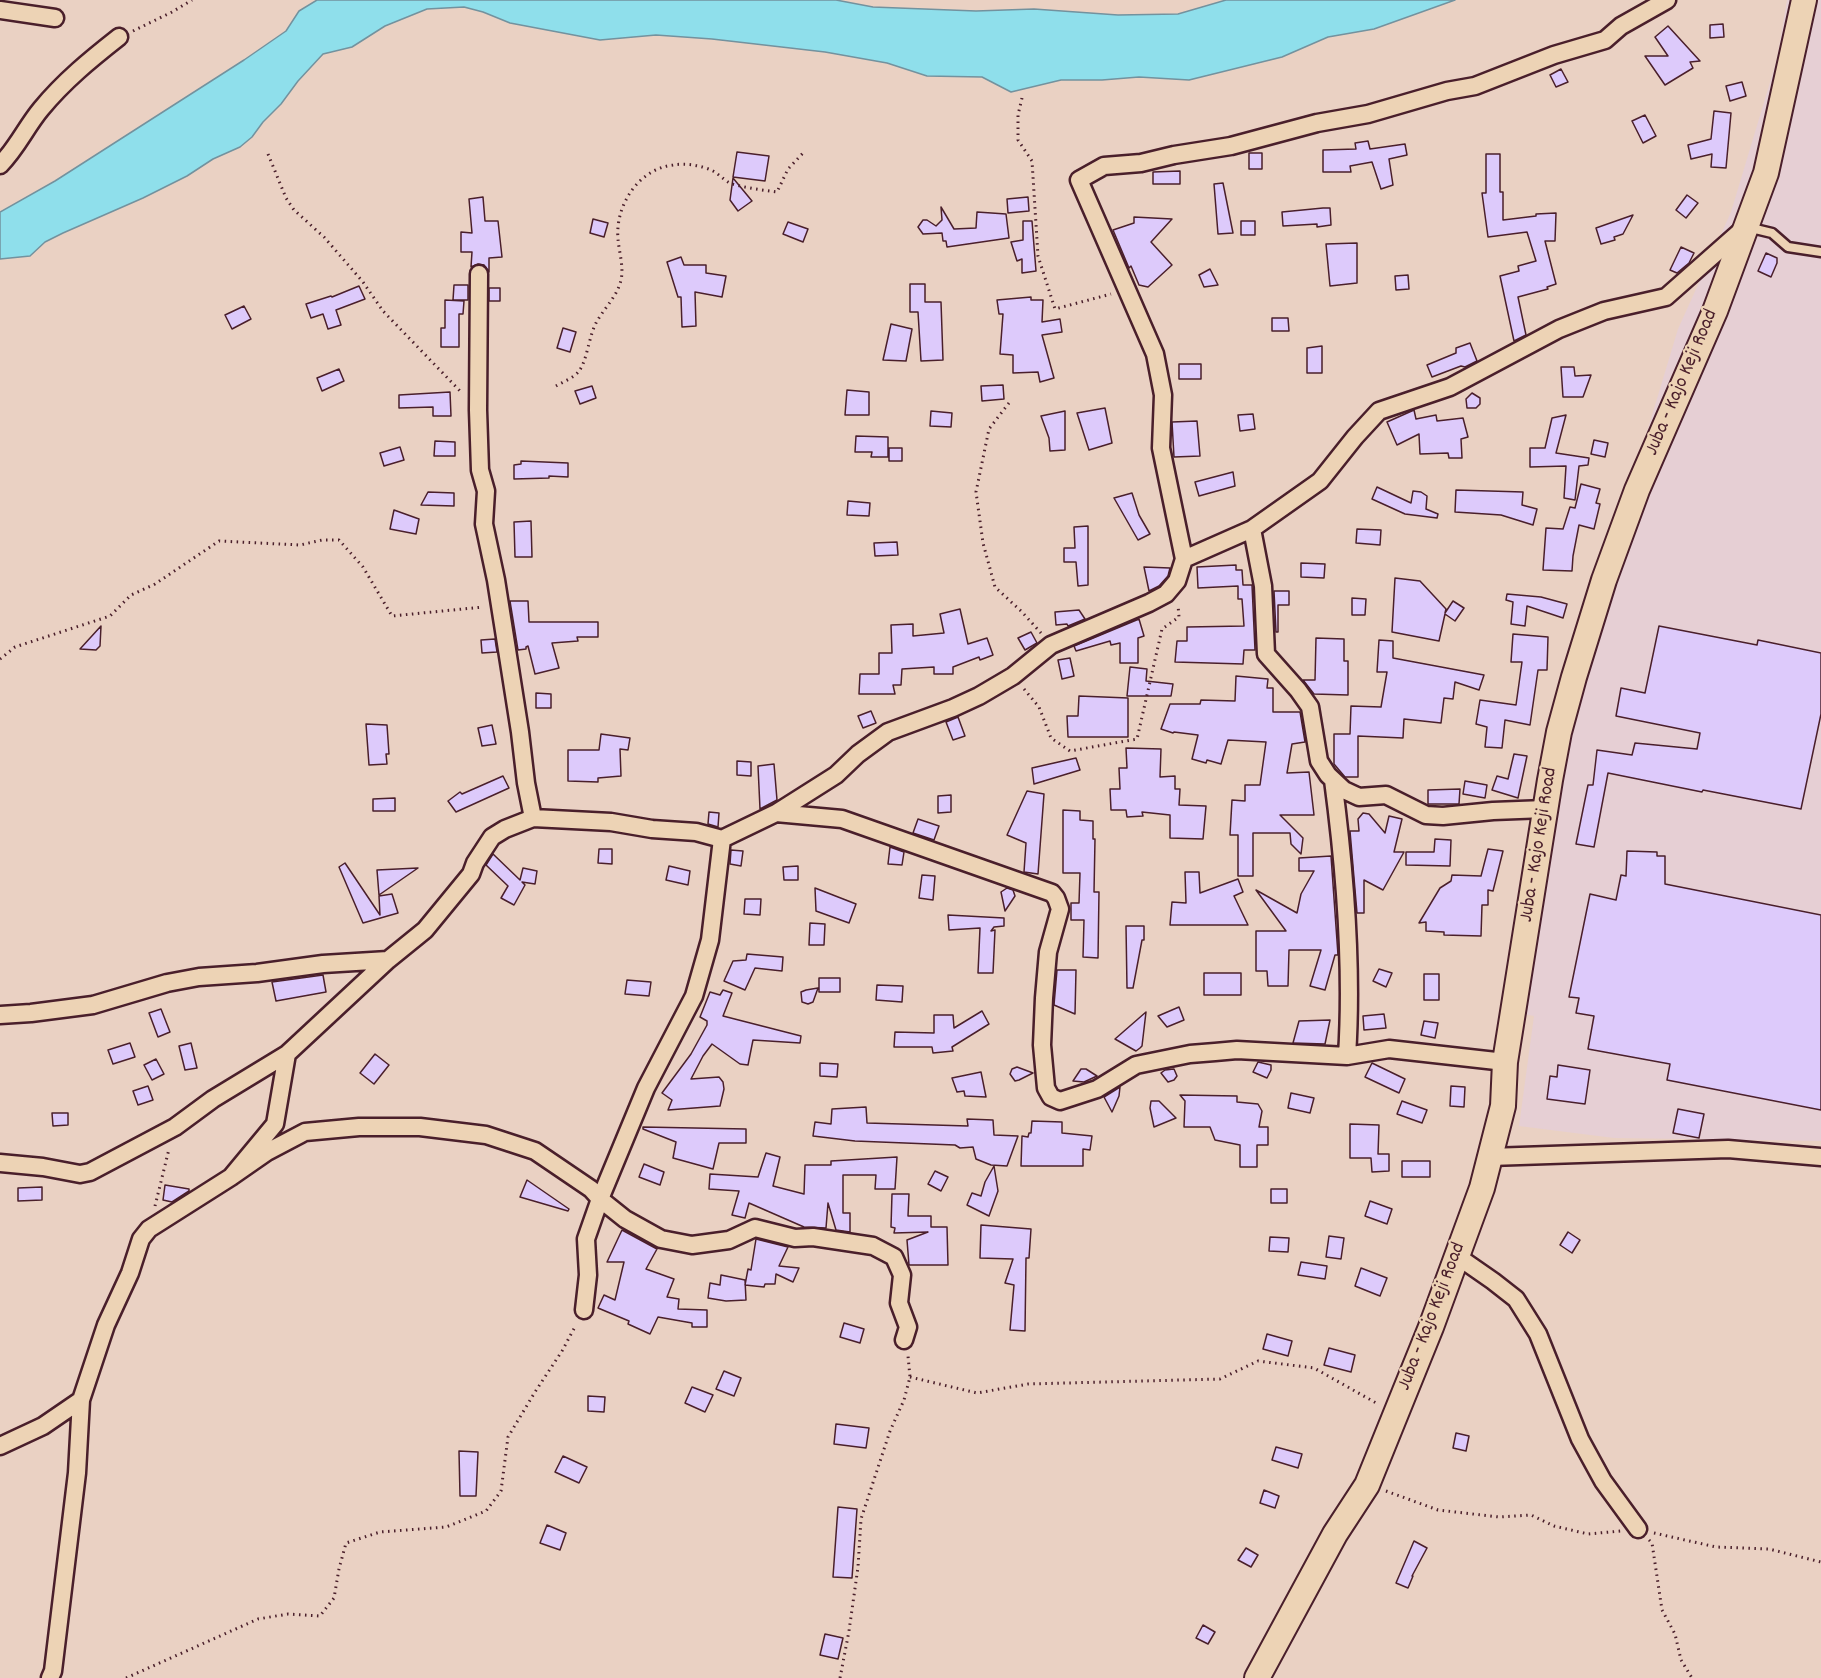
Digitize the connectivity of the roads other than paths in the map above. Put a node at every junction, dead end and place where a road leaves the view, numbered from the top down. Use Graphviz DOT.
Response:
graph roads {
  1 [pos="1666,0"];
  2 [pos="1804,0"];
  3 [pos="0,10"];
  4 [pos="55,18"];
  5 [pos="119,37"];
  6 [pos="0,165"];
  7 [pos="1746,226"];
  8 [pos="1821,252"];
  9 [pos="479,274"];
  10 [pos="1252,529"];
  11 [pos="1184,558"];
  12 [pos="1333,780"];
  13 [pos="1545,809"];
  14 [pos="776,813"];
  15 [pos="533,818"];
  16 [pos="722,839"];
  17 [pos="388,960"];
  18 [pos="0,1015"];
  19 [pos="287,1054"];
  20 [pos="1347,1056"];
  21 [pos="1505,1062"];
  22 [pos="1490,1157"];
  23 [pos="1821,1157"];
  24 [pos="0,1163"];
  25 [pos="231,1177"];
  26 [pos="600,1199"];
  27 [pos="1457,1257"];
  28 [pos="584,1310"];
  29 [pos="904,1340"];
  30 [pos="81,1400"];
  31 [pos="0,1446"];
  32 [pos="1638,1529"];
  33 [pos="50,1678"];
  34 [pos="1257,1678"];
  1 -- 11 [label="street"];
  2 -- 7 [label="main road, Juba - Kajo Keji Road"];
  3 -- 4 [label="street"];
  5 -- 6 [label="street"];
  7 -- 8 [label="lane"];
  7 -- 10 [label="street"];
  7 -- 13 [label="main road, Juba - Kajo Keji Road"];
  9 -- 15 [label="street"];
  10 -- 11 [label="street"];
  10 -- 12 [label="street"];
  11 -- 14 [label="street"];
  12 -- 13 [label="street"];
  12 -- 20 [label="street"];
  13 -- 21 [label="main road, Juba - Kajo Keji Road"];
  14 -- 16 [label="street"];
  14 -- 20 [label="street"];
  15 -- 16 [label="street"];
  15 -- 17 [label="street"];
  16 -- 26 [label="street"];
  17 -- 18 [label="street"];
  17 -- 19 [label="street"];
  19 -- 24 [label="street"];
  19 -- 25 [label="street"];
  20 -- 21 [label="street"];
  21 -- 22 [label="main road, Juba - Kajo Keji Road"];
  22 -- 23 [label="street"];
  22 -- 27 [label="main road, Juba - Kajo Keji Road"];
  25 -- 26 [label="street"];
  25 -- 30 [label="street"];
  26 -- 28 [label="street"];
  26 -- 29 [label="street"];
  27 -- 32 [label="street"];
  27 -- 34 [label="main road, Juba - Kajo Keji Road"];
  30 -- 31 [label="street"];
  30 -- 33 [label="street"];
}
